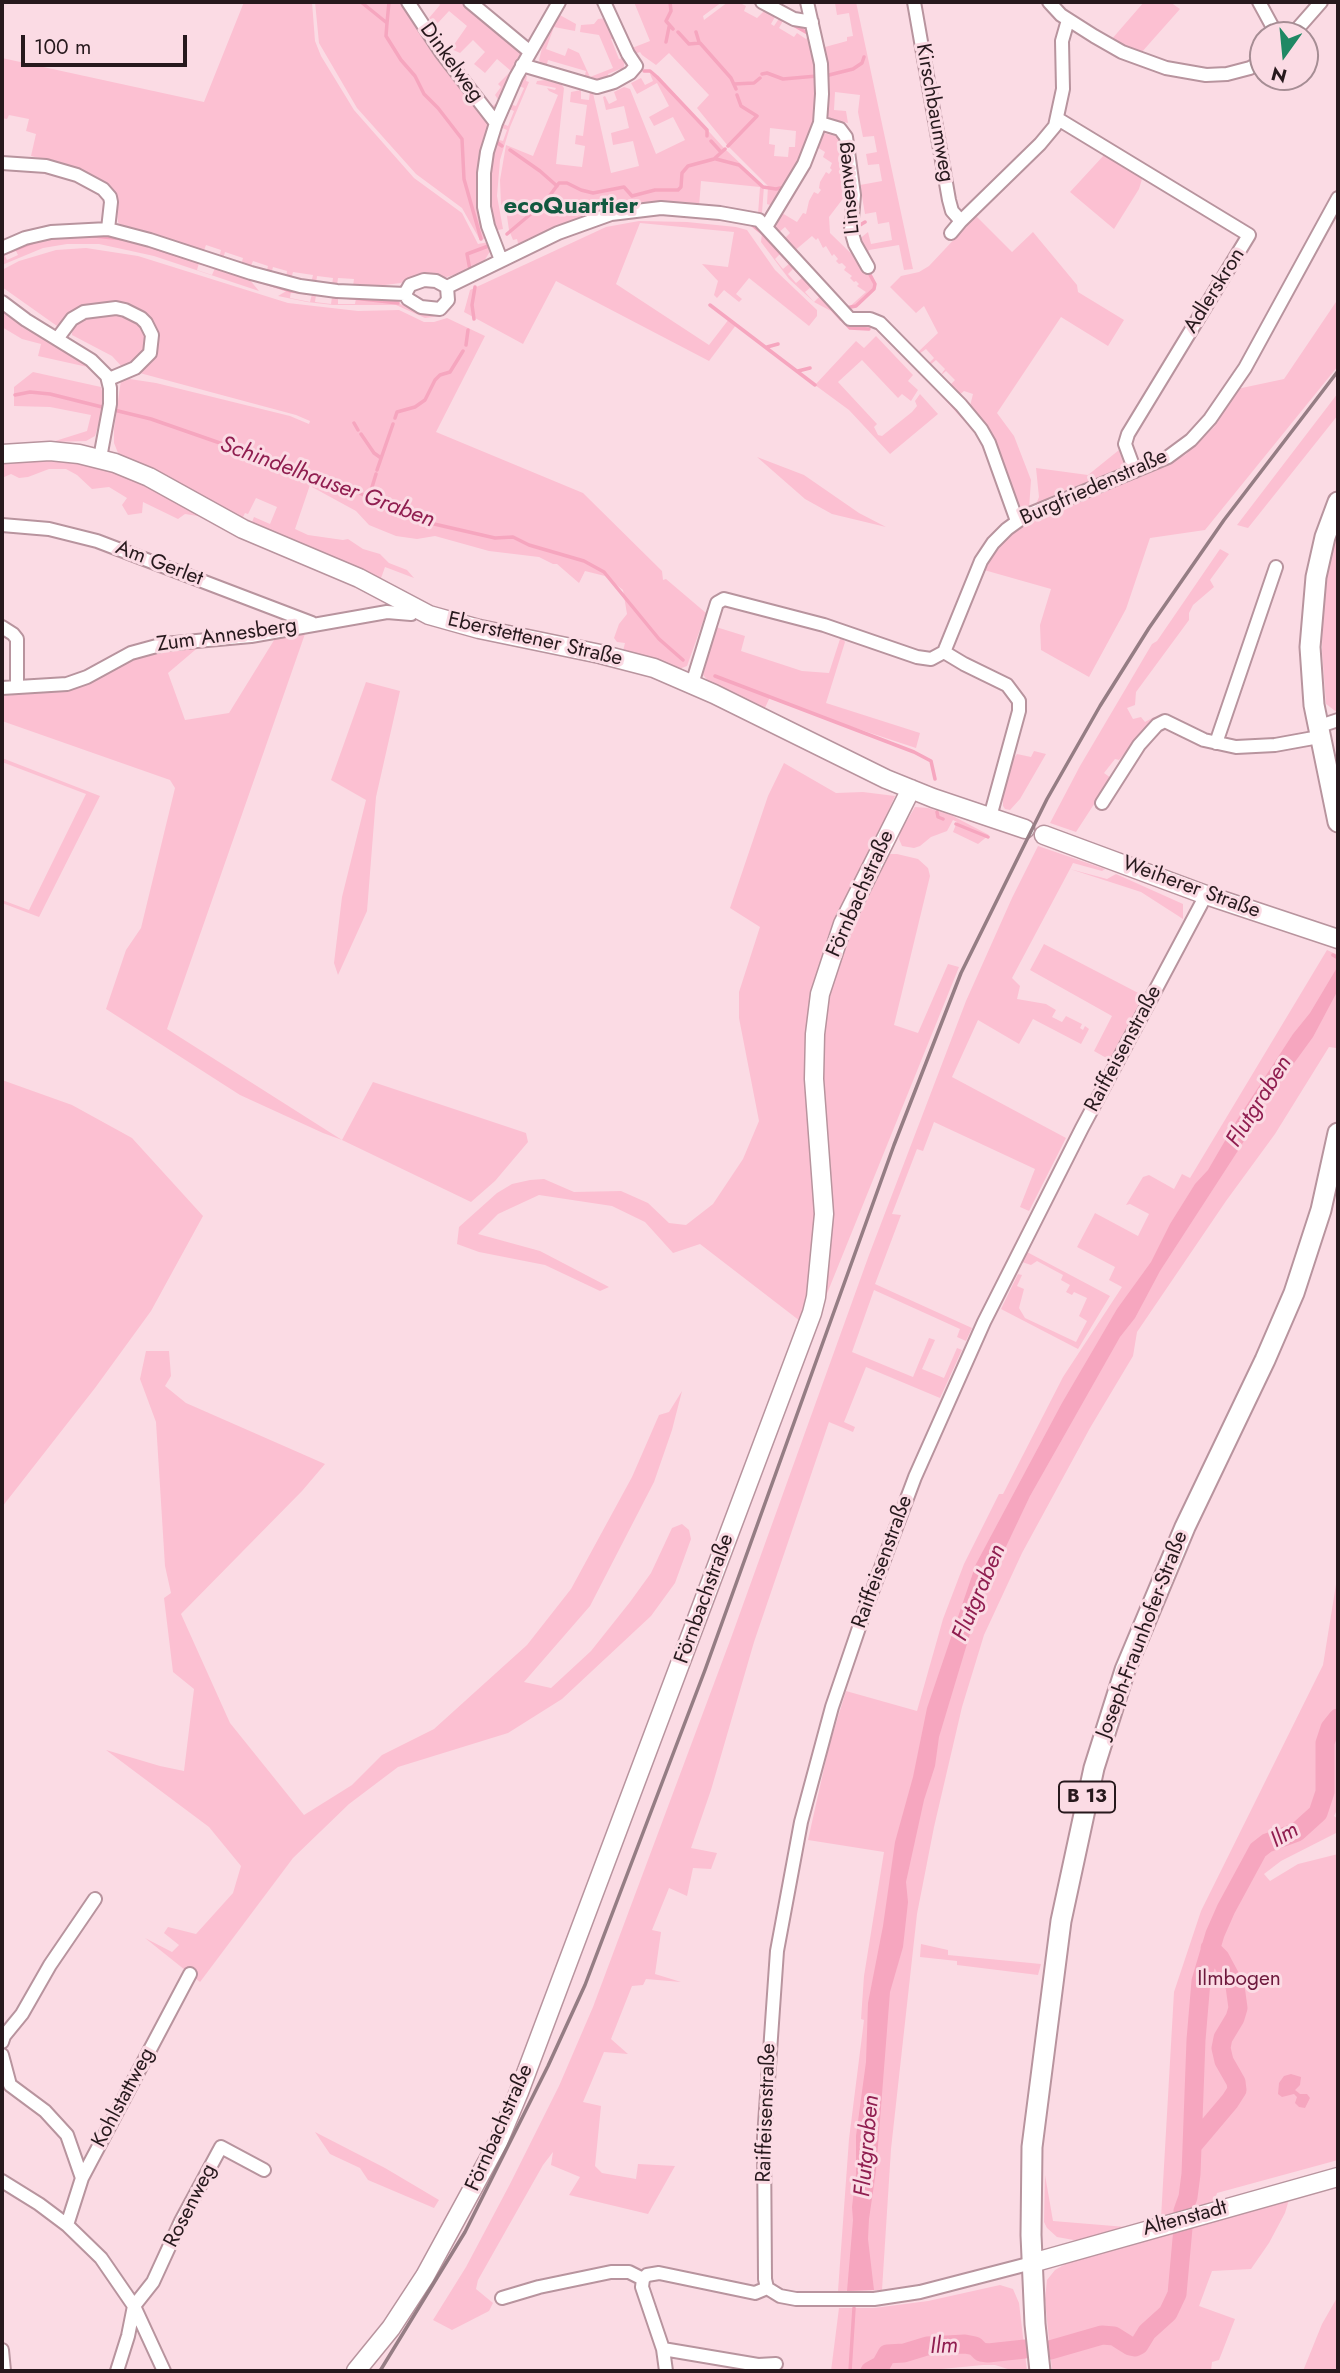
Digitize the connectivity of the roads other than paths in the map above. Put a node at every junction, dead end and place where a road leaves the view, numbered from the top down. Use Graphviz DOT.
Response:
graph roads {
  1 [pos="408,2"];
  2 [pos="470,2"];
  3 [pos="559,2"];
  4 [pos="604,2"];
  5 [pos="762,2"];
  6 [pos="807,2"];
  7 [pos="914,2"];
  8 [pos="1049,2"];
  9 [pos="1259,2"];
  10 [pos="1321,2"];
  11 [pos="1068,20"];
  12 [pos="1269,21"];
  13 [pos="1304,21"];
  14 [pos="812,22"];
  15 [pos="529,51"];
  16 [pos="522,65"];
  17 [pos="1249,68"];
  18 [pos="1058,119"];
  19 [pos="496,123"];
  20 [pos="820,123"];
  21 [pos="2,163"];
  22 [pos="1338,198"];
  23 [pos="961,220"];
  24 [pos="766,227"];
  25 [pos="108,229"];
  26 [pos="951,233"];
  27 [pos="2,248"];
  28 [pos="501,260"];
  29 [pos="868,267"];
  30 [pos="447,287"];
  31 [pos="405,294"];
  32 [pos="2,302"];
  33 [pos="57,340"];
  34 [pos="109,379"];
  35 [pos="2,454"];
  36 [pos="100,458"];
  37 [pos="1135,471"];
  38 [pos="1338,502"];
  39 [pos="1017,521"];
  40 [pos="2,525"];
  41 [pos="1276,567"];
  42 [pos="414,607"];
  43 [pos="312,623"];
  44 [pos="2,627"];
  45 [pos="944,652"];
  46 [pos="692,684"];
  47 [pos="17,687"];
  48 [pos="2,688"];
  49 [pos="1338,720"];
  50 [pos="1318,732"];
  51 [pos="1216,743"];
  52 [pos="911,789"];
  53 [pos="1102,803"];
  54 [pos="989,817"];
  55 [pos="1338,822"];
  56 [pos="1025,829"];
  57 [pos="1044,835"];
  58 [pos="1206,895"];
  59 [pos="1338,934"];
  60 [pos="1338,1133"];
  61 [pos="95,1899"];
  62 [pos="190,1974"];
  63 [pos="2,2042"];
  64 [pos="2,2055"];
  65 [pos="264,2170"];
  66 [pos="1338,2177"];
  67 [pos="82,2178"];
  68 [pos="2,2181"];
  69 [pos="66,2225"];
  70 [pos="1032,2263"];
  71 [pos="643,2279"];
  72 [pos="767,2288"];
  73 [pos="502,2298"];
  74 [pos="134,2306"];
  75 [pos="663,2349"];
  76 [pos="2,2350"];
  77 [pos="776,2364"];
  78 [pos="4,2371"];
  79 [pos="117,2371"];
  80 [pos="164,2371"];
  81 [pos="356,2371"];
  82 [pos="666,2371"];
  83 [pos="1040,2371"];
  1 -- 19 [label="street, Dinkelweg"];
  2 -- 15 [label="street"];
  3 -- 15 [label="street"];
  4 -- 16 [label="street"];
  5 -- 14 [label="street"];
  6 -- 14 [label="street"];
  7 -- 23 [label="street, Kirschbaumweg"];
  8 -- 11 [label="street"];
  9 -- 12 [label="street"];
  10 -- 13 [label="street"];
  11 -- 17 [label="street"];
  11 -- 18 [label="street"];
  14 -- 20 [label="street"];
  15 -- 16 [label="street"];
  16 -- 19 [label="street"];
  18 -- 23 [label="street"];
  18 -- 37 [label="street, Adlerskron"];
  19 -- 28 [label="street"];
  20 -- 24 [label="street"];
  20 -- 29 [label="street, Linsenweg"];
  21 -- 25 [label="street"];
  22 -- 37 [label="street, Burgfriedenstraße"];
  23 -- 26 [label="street"];
  24 -- 28 [label="street"];
  24 -- 39 [label="street"];
  25 -- 27 [label="street"];
  25 -- 31 [label="street"];
  28 -- 30 [label="street"];
  30 -- 31 [label="street"];
  30 -- 31 [label="street"];
  32 -- 33 [label="street"];
  33 -- 34 [label="street"];
  33 -- 34 [label="street"];
  34 -- 36 [label="street"];
  35 -- 36 [label="street, Eberstettener Straße"];
  36 -- 42 [label="street, Eberstettener Straße"];
  37 -- 39 [label="street, Burgfriedenstraße"];
  38 -- 50 [label="main road"];
  39 -- 45 [label="street, Burgfriedenstraße"];
  40 -- 43 [label="street, Am Gerlet"];
  41 -- 51 [label="street"];
  42 -- 43 [label="street, Zum Annesberg"];
  42 -- 46 [label="street, Eberstettener Straße"];
  43 -- 47 [label="street, Zum Annesberg"];
  44 -- 47 [label="street"];
  45 -- 46 [label="street"];
  45 -- 54 [label="street"];
  46 -- 52 [label="street, Eberstettener Straße"];
  47 -- 48 [label="street, Zum Annesberg"];
  49 -- 50 [label="street"];
  50 -- 51 [label="street"];
  50 -- 55 [label="main road"];
  51 -- 53 [label="street"];
  52 -- 54 [label="street, Eberstettener Straße"];
  52 -- 81 [label="street, Förnbachstraße"];
  54 -- 56 [label="street"];
  57 -- 58 [label="street, Weiherer Straße"];
  58 -- 59 [label="street, Weiherer Straße"];
  58 -- 72 [label="street, Raiffeisenstraße"];
  60 -- 70 [label="main road, Joseph-Fraunhofer-Straße / B 13"];
  61 -- 63 [label="street"];
  62 -- 67 [label="street, Kohlstattweg"];
  64 -- 67 [label="street"];
  65 -- 74 [label="street, Rosenweg"];
  66 -- 70 [label="street, Altenstadt"];
  67 -- 69 [label="street, Kohlstattweg"];
  68 -- 69 [label="street"];
  69 -- 74 [label="street"];
  70 -- 72 [label="street"];
  70 -- 83 [label="main road, Joseph-Fraunhofer-Straße / B 13"];
  71 -- 72 [label="street"];
  71 -- 73 [label="street"];
  71 -- 75 [label="street"];
  74 -- 79 [label="street"];
  74 -- 80 [label="street"];
  75 -- 77 [label="street"];
  75 -- 82 [label="street"];
  76 -- 78 [label="street"];
}
